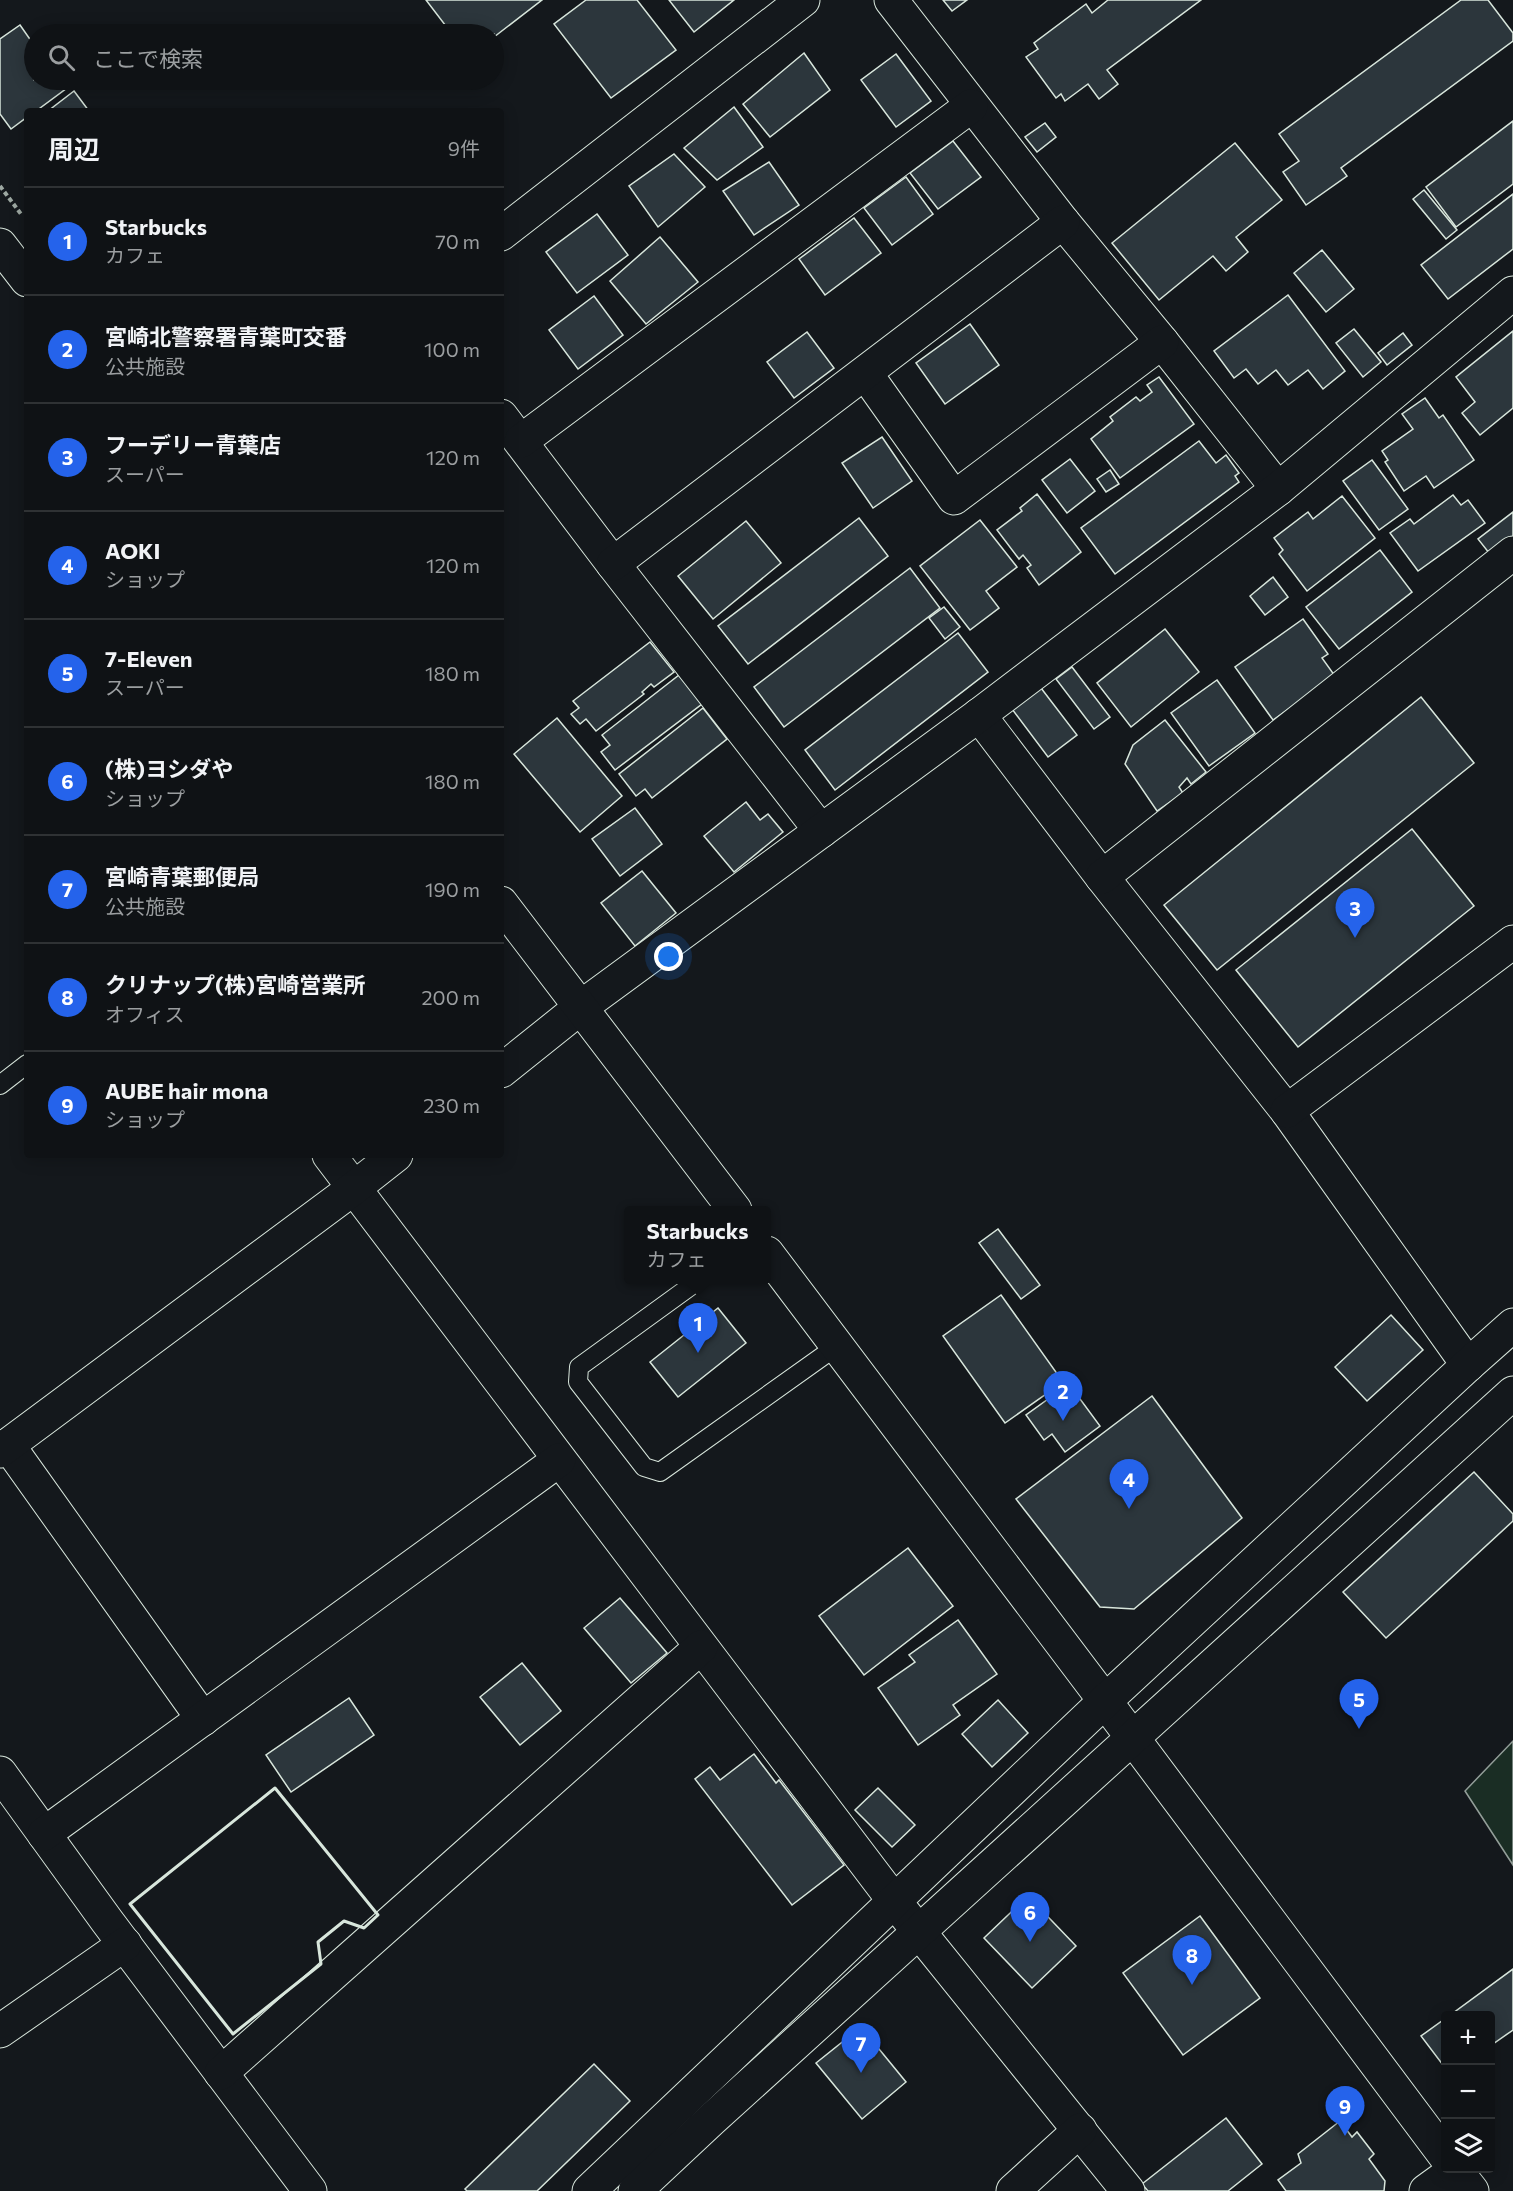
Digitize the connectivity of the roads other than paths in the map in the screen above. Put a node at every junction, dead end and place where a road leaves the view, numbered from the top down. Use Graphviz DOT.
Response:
graph roads {
  1 [pos="803,0"];
  2 [pos="891,0"];
  3 [pos="971,106"];
  4 [pos="1063,222"];
  5 [pos="504,232"];
  6 [pos="0,245"];
  7 [pos="24,276"];
  8 [pos="1513,293"];
  9 [pos="1162,342"];
  10 [pos="866,374"];
  11 [pos="504,420"];
  12 [pos="521,441"];
  13 [pos="1278,489"];
  14 [pos="1513,553"];
  15 [pos="613,564"];
  16 [pos="979,715"];
  17 [pos="821,831"];
  18 [pos="1102,877"];
  19 [pos="504,907"];
  20 [pos="1513,942"];
  21 [pos="581,1007"];
  22 [pos="24,1066"];
  23 [pos="504,1069"];
  24 [pos="0,1085"];
  25 [pos="1287,1111"];
  26 [pos="331,1158"];
  27 [pos="392,1158"];
  28 [pos="354,1188"];
  29 [pos="732,1206"];
  30 [pos="771,1258"];
  31 [pos="693,1284"];
  32 [pos="1513,1325"];
  33 [pos="837,1346"];
  34 [pos="1468,1365"];
  35 [pos="1513,1393"];
  36 [pos="4,1448"];
  37 [pos="559,1460"];
  38 [pos="701,1647"];
  39 [pos="1105,1701"];
  40 [pos="202,1719"];
  41 [pos="1132,1738"];
  42 [pos="0,1773"];
  43 [pos="44,1834"];
  44 [pos="895,1902"];
  45 [pos="920,1932"];
  46 [pos="125,1944"];
  47 [pos="0,2031"];
  48 [pos="221,2073"];
  49 [pos="1080,2130"];
  50 [pos="1441,2151"];
  51 [pos="1455,2173"];
  52 [pos="309,2191"];
  53 [pos="589,2191"];
  54 [pos="635,2191"];
  55 [pos="1013,2191"];
  56 [pos="1128,2191"];
  57 [pos="1426,2191"];
  1 -- 5 [label="street"];
  2 -- 3 [label="street"];
  3 -- 4 [label="street"];
  3 -- 12 [label="street"];
  4 -- 9 [label="street"];
  4 -- 10 [label="street"];
  6 -- 7 [label="street"];
  8 -- 13 [label="street"];
  9 -- 10 [label="street"];
  9 -- 13 [label="street"];
  10 -- 15 [label="street"];
  11 -- 12 [label="street"];
  12 -- 15 [label="street"];
  13 -- 16 [label="street"];
  14 -- 18 [label="street"];
  15 -- 17 [label="street"];
  16 -- 17 [label="street"];
  16 -- 18 [label="street"];
  17 -- 21 [label="street"];
  18 -- 25 [label="street"];
  19 -- 21 [label="street"];
  20 -- 25 [label="street"];
  21 -- 23 [label="street"];
  21 -- 29 [label="street"];
  22 -- 24 [label="lane"];
  25 -- 34 [label="street"];
  26 -- 28 [label="street"];
  27 -- 28 [label="street"];
  28 -- 36 [label="street"];
  28 -- 37 [label="street"];
  30 -- 33 [label="street"];
  31 -- 33 [label="lane"];
  32 -- 34 [label="street"];
  33 -- 39 [label="street"];
  34 -- 39 [label="street"];
  35 -- 41 [label="street"];
  36 -- 40 [label="street"];
  37 -- 38 [label="street"];
  37 -- 40 [label="street"];
  38 -- 44 [label="street"];
  38 -- 48 [label="street"];
  39 -- 41 [label="street"];
  39 -- 44 [label="street"];
  40 -- 43 [label="street"];
  41 -- 45 [label="street"];
  41 -- 50 [label="street"];
  42 -- 43 [label="street"];
  43 -- 46 [label="street"];
  44 -- 45 [label="street"];
  44 -- 53 [label="street"];
  45 -- 49 [label="street"];
  45 -- 54 [label="street"];
  46 -- 47 [label="street"];
  46 -- 48 [label="street"];
  48 -- 52 [label="street"];
  49 -- 55 [label="street"];
  49 -- 56 [label="street"];
  51 -- 57 [label="street"];
}
